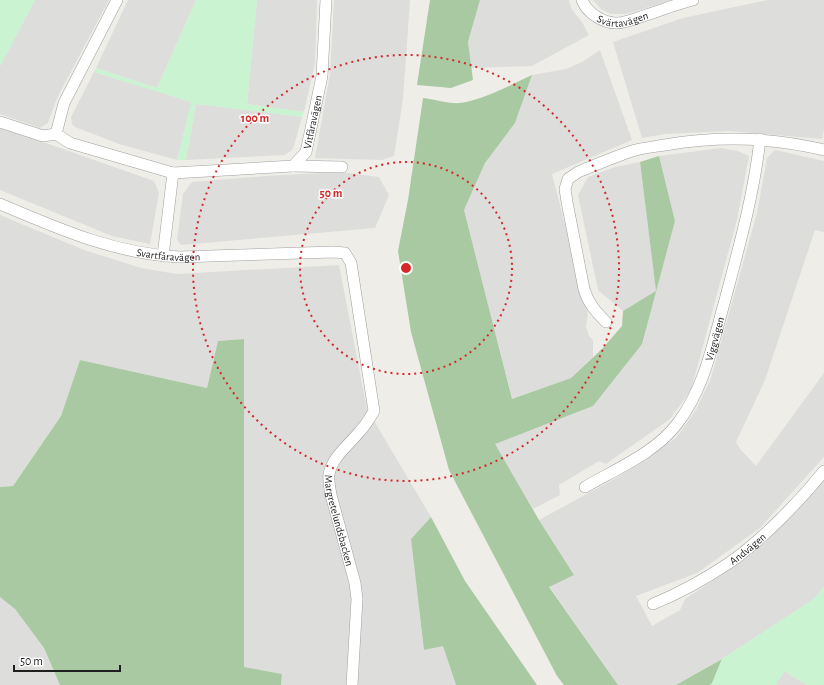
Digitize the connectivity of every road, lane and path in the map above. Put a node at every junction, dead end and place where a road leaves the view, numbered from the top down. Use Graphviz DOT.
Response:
graph roads {
  1 [pos="116,0"];
  2 [pos="326,0"];
  3 [pos="582,0"];
  4 [pos="693,0"];
  5 [pos="0,122"];
  6 [pos="56,134"];
  7 [pos="760,139"];
  8 [pos="824,150"];
  9 [pos="293,166"];
  10 [pos="342,167"];
  11 [pos="173,173"];
  12 [pos="0,204"];
  13 [pos="345,253"];
  14 [pos="163,256"];
  15 [pos="606,322"];
  16 [pos="824,471"];
  17 [pos="585,487"];
  18 [pos="654,604"];
  19 [pos="352,685"];
  1 -- 6 [label="street"];
  2 -- 9 [label="street, Vitfåravägen"];
  3 -- 4 [label="street, Svärtavägen"];
  5 -- 6 [label="street"];
  6 -- 11 [label="street"];
  7 -- 8 [label="street"];
  7 -- 15 [label="street"];
  7 -- 17 [label="street, Viggvägen"];
  9 -- 10 [label="street"];
  9 -- 11 [label="street"];
  11 -- 14 [label="street"];
  12 -- 14 [label="street, Svartfåravägen"];
  13 -- 14 [label="street, Svartfåravägen"];
  13 -- 19 [label="street, Margretelundsbacken"];
  16 -- 18 [label="street, Andvägen"];
}
